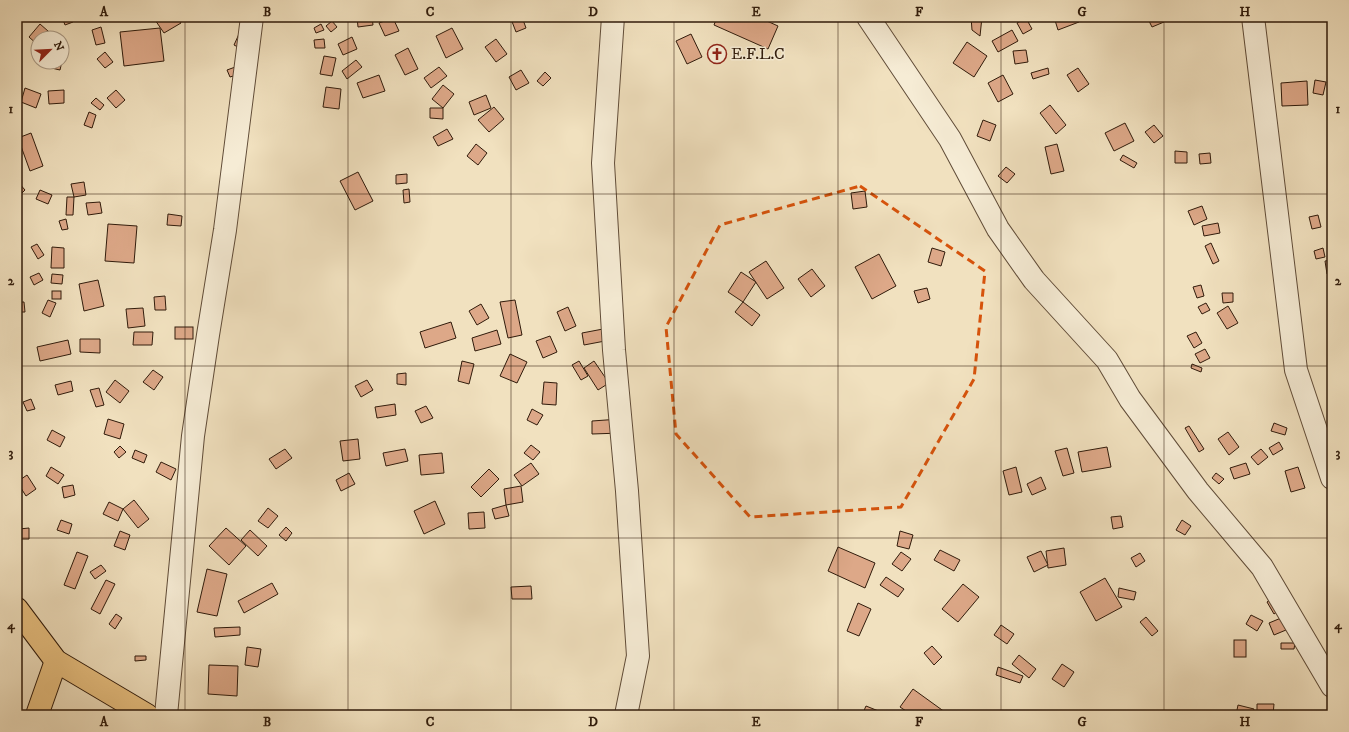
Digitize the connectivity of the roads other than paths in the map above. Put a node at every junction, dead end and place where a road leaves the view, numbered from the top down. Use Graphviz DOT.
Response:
graph roads {
  1 [pos="252,17"];
  2 [pos="613,17"];
  3 [pos="868,17"];
  4 [pos="1253,17"];
  5 [pos="1332,478"];
  6 [pos="17,609"];
  7 [pos="56,661"];
  8 [pos="1332,686"];
  9 [pos="37,715"];
  10 [pos="147,715"];
  11 [pos="166,715"];
  12 [pos="626,715"];
  1 -- 11 [label="street"];
  2 -- 12 [label="street"];
  3 -- 8 [label="street"];
  4 -- 5 [label="street"];
  6 -- 7 [label="main road"];
  7 -- 9 [label="main road"];
  7 -- 10 [label="main road"];
}
